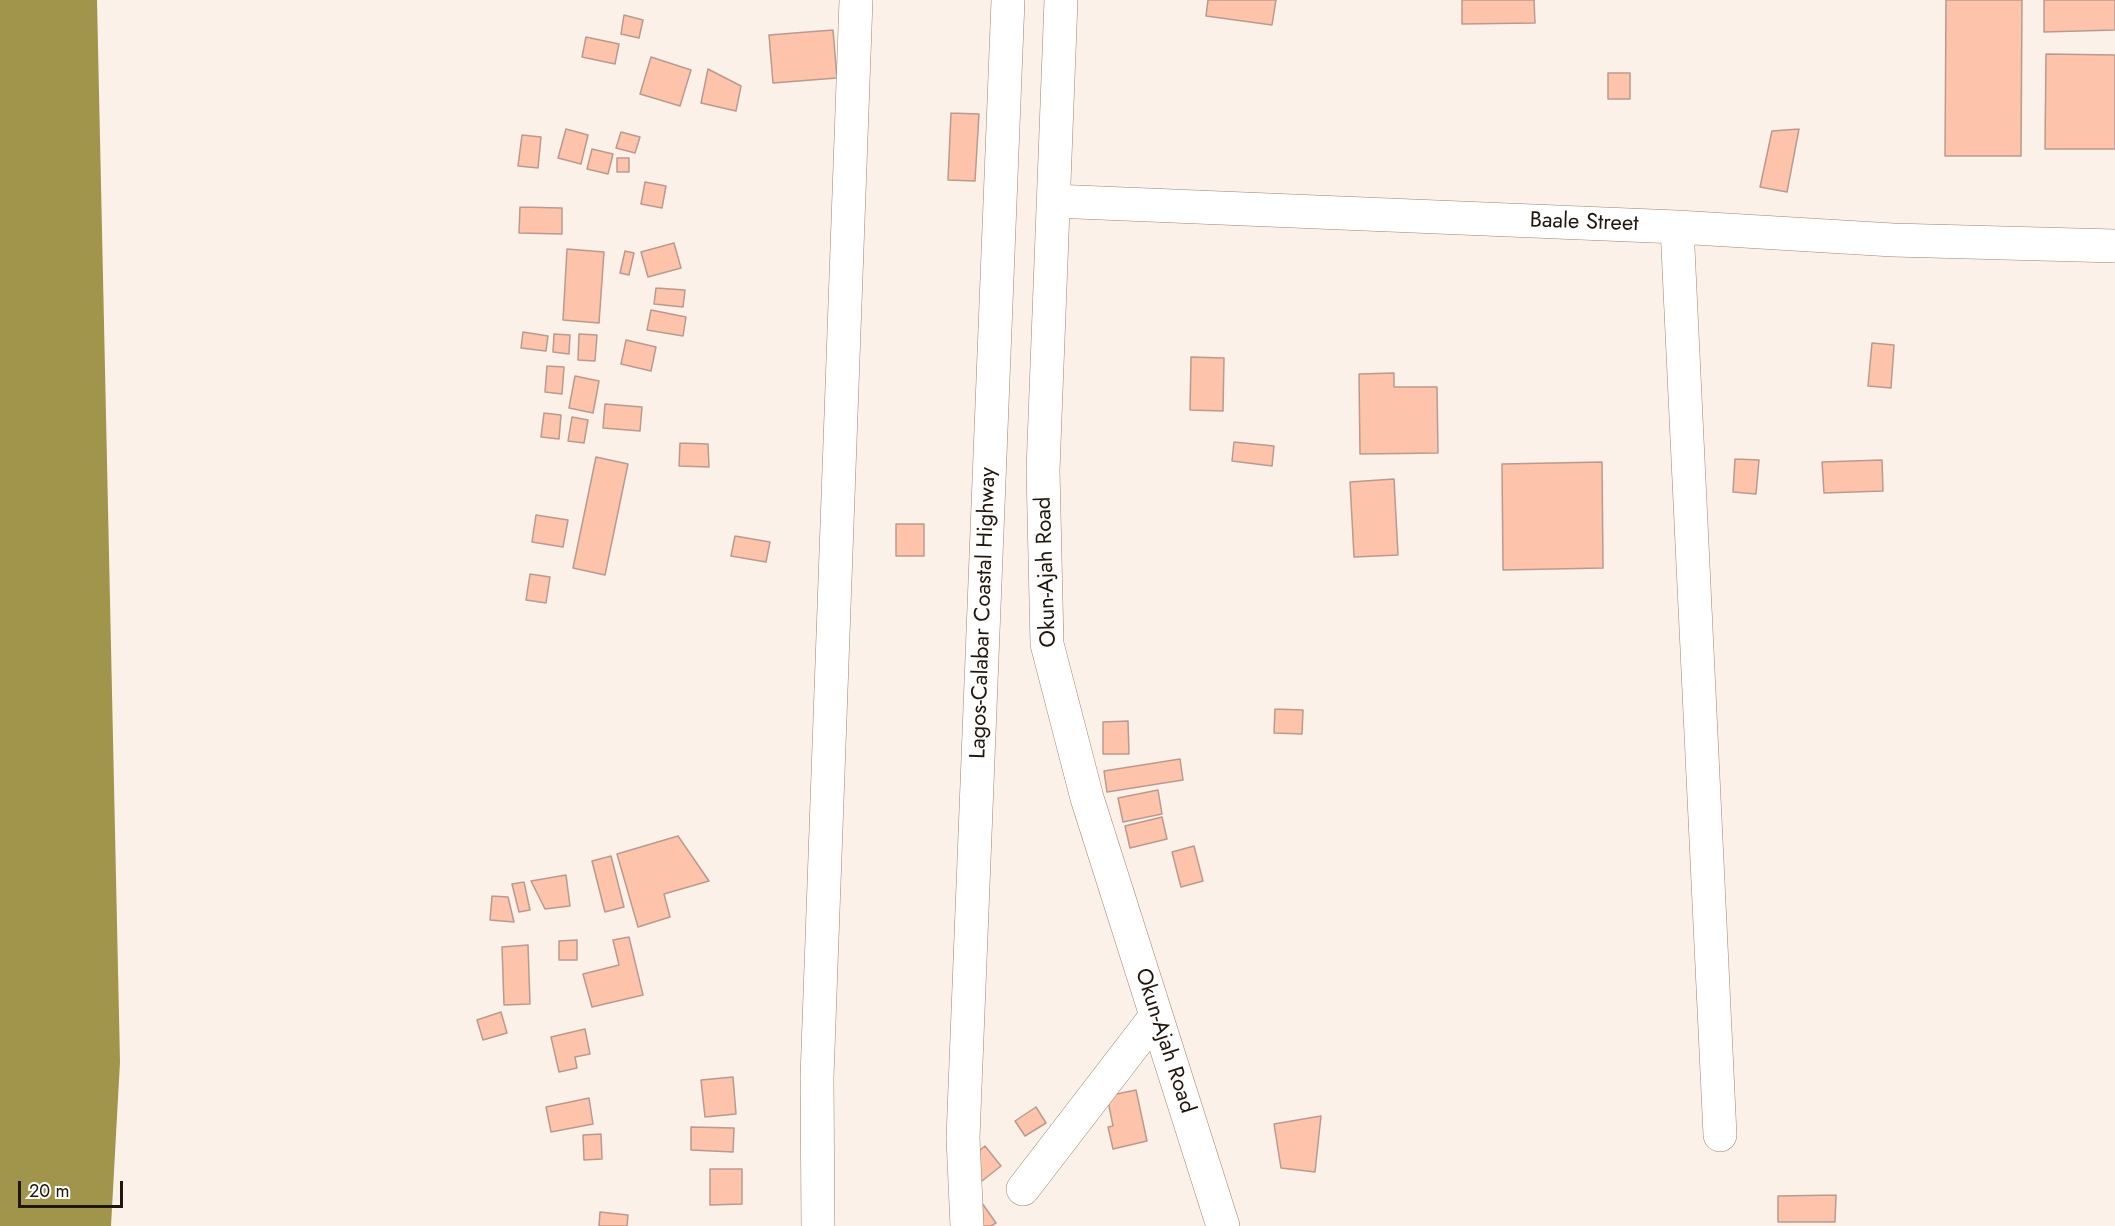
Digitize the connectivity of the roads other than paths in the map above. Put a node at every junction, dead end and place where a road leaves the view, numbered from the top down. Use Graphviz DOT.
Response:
graph roads {
  1 [pos="856,0"];
  2 [pos="1008,0"];
  3 [pos="1061,0"];
  4 [pos="1053,201"];
  5 [pos="1677,227"];
  6 [pos="2115,246"];
  7 [pos="1156,1016"];
  8 [pos="1720,1135"];
  9 [pos="1023,1190"];
  10 [pos="818,1226"];
  11 [pos="967,1226"];
  12 [pos="1223,1226"];
  1 -- 10 [label="main road"];
  2 -- 11 [label="main road, Lagos-Calabar Coastal Highway"];
  3 -- 4 [label="main road, Okun-Ajah Road"];
  4 -- 5 [label="main road, Baale Street"];
  4 -- 7 [label="main road, Okun-Ajah Road"];
  5 -- 6 [label="main road, Baale Street"];
  5 -- 8 [label="main road"];
  7 -- 9 [label="main road"];
  7 -- 12 [label="main road, Okun-Ajah Road"];
}
